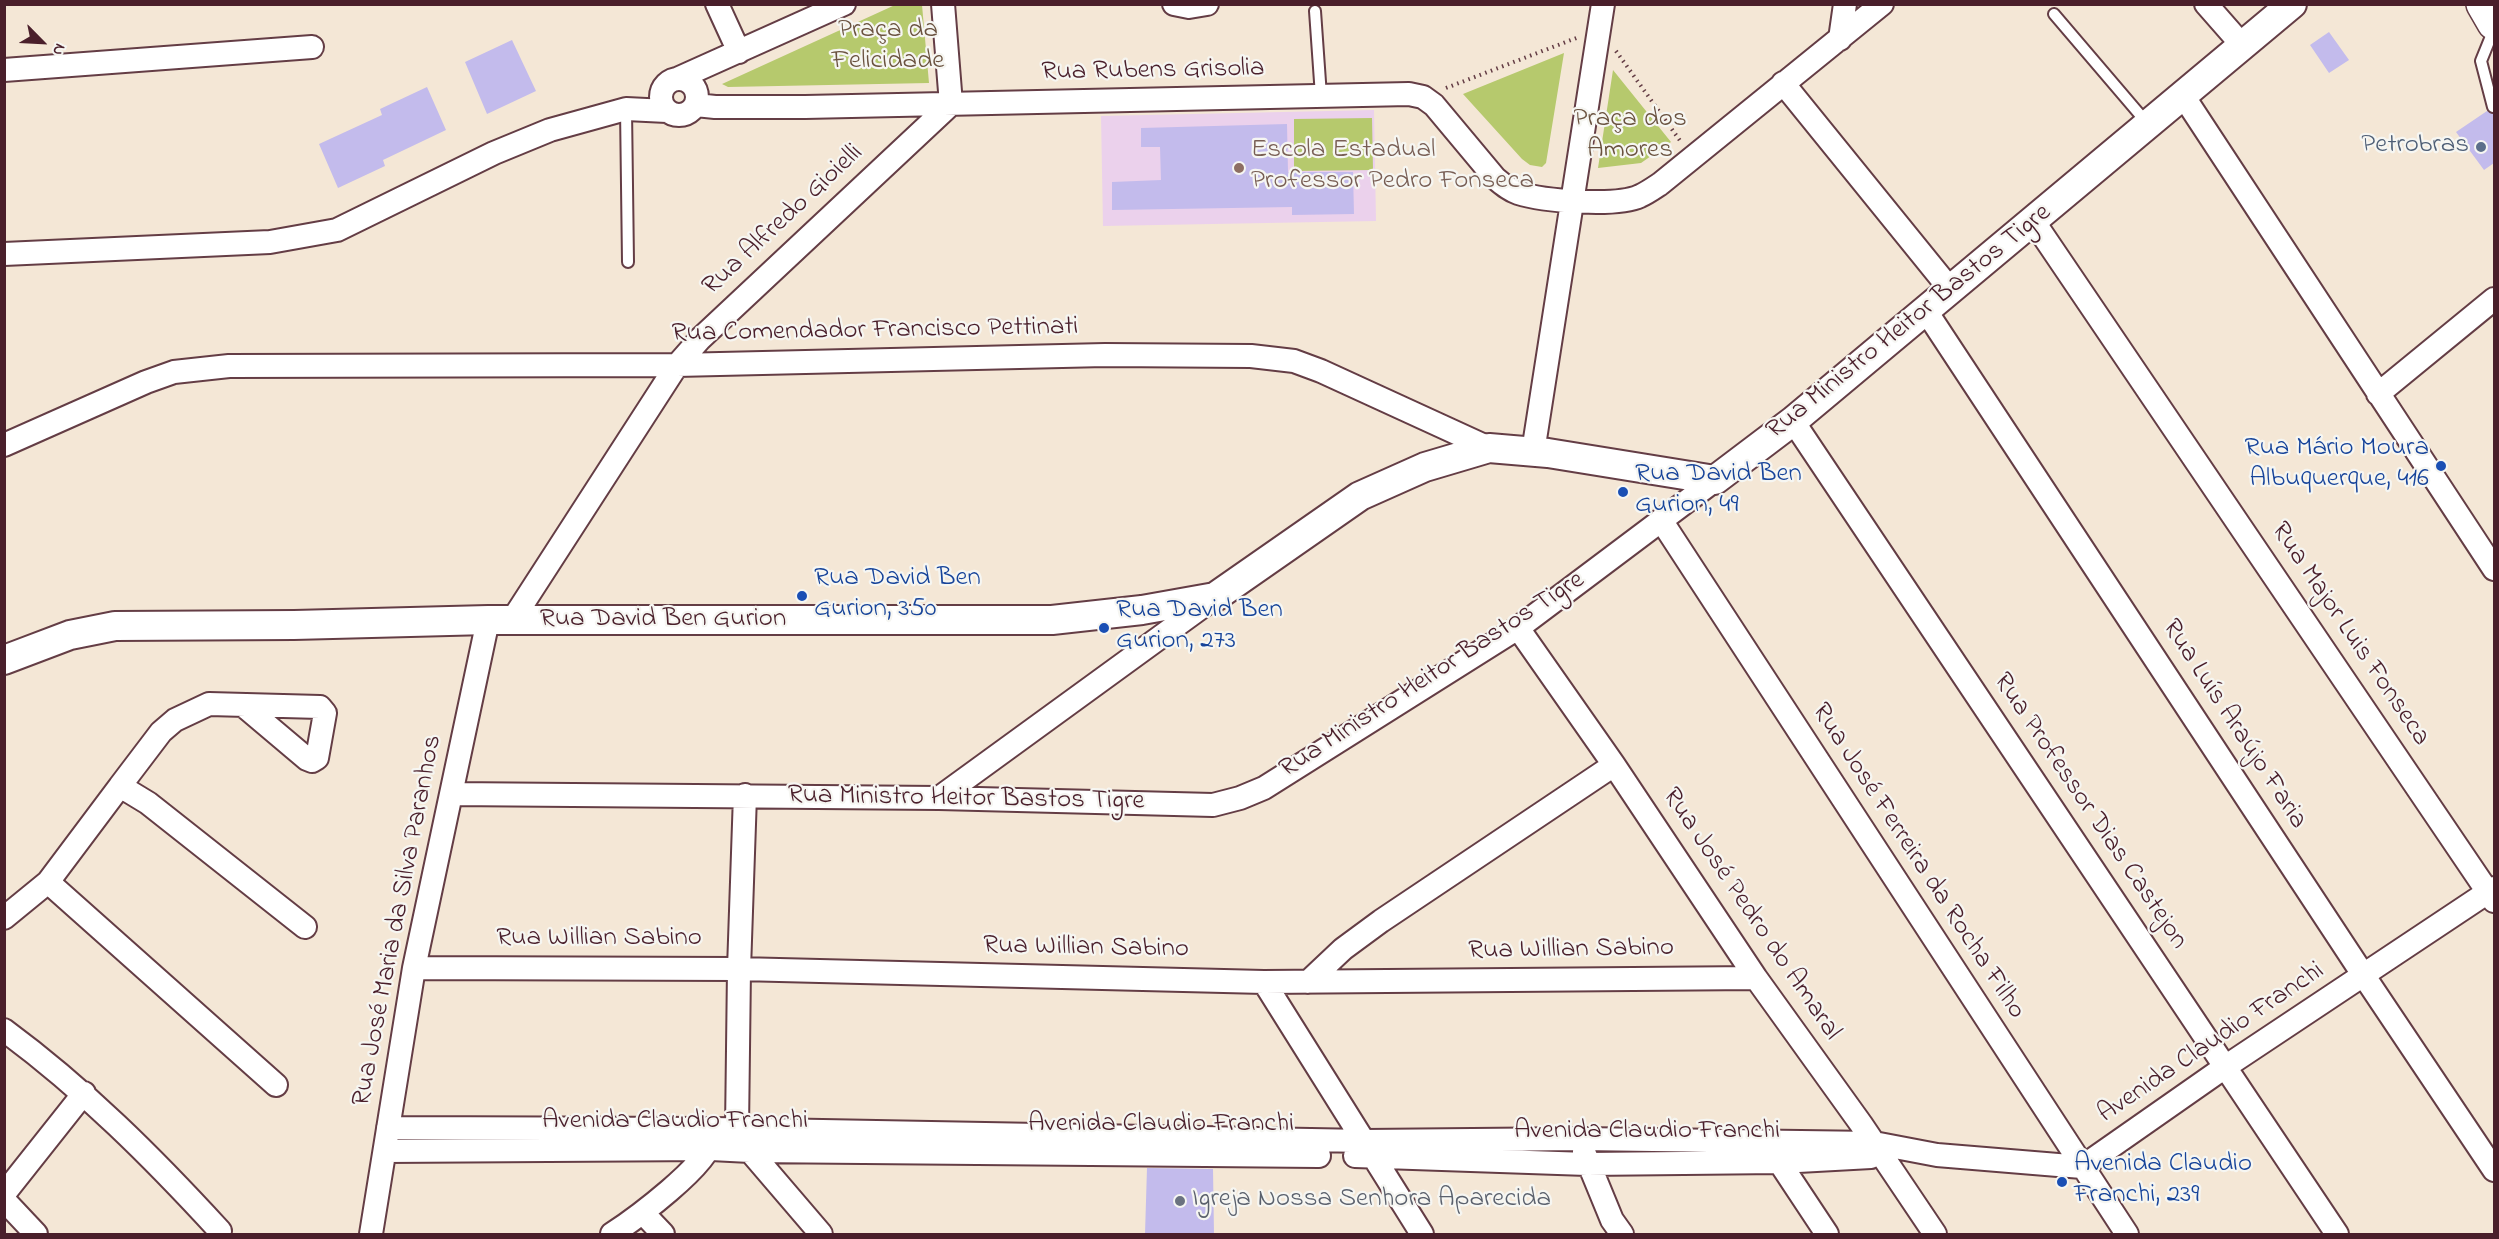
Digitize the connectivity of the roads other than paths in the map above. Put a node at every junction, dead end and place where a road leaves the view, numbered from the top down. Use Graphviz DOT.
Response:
graph roads {
  1 [pos="717,4"];
  2 [pos="844,4"];
  3 [pos="943,4"];
  4 [pos="1174,4"];
  5 [pos="1207,4"];
  6 [pos="1603,4"];
  7 [pos="1845,4"];
  8 [pos="1882,4"];
  9 [pos="2206,4"];
  10 [pos="2292,4"];
  11 [pos="2483,4"];
  12 [pos="1315,11"];
  13 [pos="2054,14"];
  14 [pos="2494,23"];
  15 [pos="2494,28"];
  16 [pos="1840,39"];
  17 [pos="2242,45"];
  18 [pos="312,47"];
  19 [pos="739,52"];
  20 [pos="4,70"];
  21 [pos="1783,83"];
  22 [pos="688,84"];
  23 [pos="1321,96"];
  24 [pos="2184,97"];
  25 [pos="951,104"];
  26 [pos="2493,107"];
  27 [pos="626,109"];
  28 [pos="2150,126"];
  29 [pos="1570,201"];
  30 [pos="2034,222"];
  31 [pos="4,254"];
  32 [pos="628,262"];
  33 [pos="1950,289"];
  34 [pos="2494,299"];
  35 [pos="1926,311"];
  36 [pos="677,365"];
  37 [pos="2378,394"];
  38 [pos="1793,421"];
  39 [pos="4,445"];
  40 [pos="1489,448"];
  41 [pos="1533,452"];
  42 [pos="1715,480"];
  43 [pos="1661,520"];
  44 [pos="2494,569"];
  45 [pos="1215,597"];
  46 [pos="500,621"];
  47 [pos="1518,628"];
  48 [pos="4,660"];
  49 [pos="243,705"];
  50 [pos="1614,765"];
  51 [pos="120,786"];
  52 [pos="451,794"];
  53 [pos="745,795"];
  54 [pos="939,798"];
  55 [pos="48,882"];
  56 [pos="2493,894"];
  57 [pos="4,918"];
  58 [pos="304,927"];
  59 [pos="414,968"];
  60 [pos="739,969"];
  61 [pos="2364,976"];
  62 [pos="1756,978"];
  63 [pos="1264,982"];
  64 [pos="1308,982"];
  65 [pos="4,1030"];
  66 [pos="2225,1067"];
  67 [pos="276,1085"];
  68 [pos="84,1093"];
  69 [pos="388,1128"];
  70 [pos="737,1130"];
  71 [pos="713,1139"];
  72 [pos="1580,1140"];
  73 [pos="1766,1143"];
  74 [pos="1368,1149"];
  75 [pos="1879,1150"];
  76 [pos="385,1151"];
  77 [pos="750,1151"];
  78 [pos="1780,1162"];
  79 [pos="1587,1164"];
  80 [pos="2082,1167"];
  81 [pos="2494,1170"];
  82 [pos="4,1194"];
  83 [pos="4,1200"];
  84 [pos="643,1213"];
  85 [pos="220,1231"];
  86 [pos="36,1234"];
  87 [pos="371,1234"];
  88 [pos="612,1234"];
  89 [pos="663,1234"];
  90 [pos="821,1234"];
  91 [pos="1422,1234"];
  92 [pos="1622,1234"];
  93 [pos="1827,1234"];
  94 [pos="1935,1234"];
  95 [pos="2127,1234"];
  96 [pos="2337,1234"];
  1 -- 19 [label="street"];
  2 -- 19 [label="street"];
  3 -- 25 [label="street"];
  4 -- 5 [label="street"];
  6 -- 29 [label="street"];
  7 -- 16 [label="street"];
  8 -- 16 [label="street"];
  9 -- 17 [label="street"];
  10 -- 17 [label="street, Rua Ministro Heitor Bastos Tigre"];
  11 -- 14 [label="highway"];
  12 -- 23 [label="lane"];
  13 -- 28 [label="lane"];
  15 -- 26 [label="lane"];
  16 -- 21 [label="street"];
  17 -- 24 [label="street, Rua Ministro Heitor Bastos Tigre"];
  18 -- 20 [label="street"];
  19 -- 22 [label="street"];
  21 -- 29 [label="street"];
  21 -- 33 [label="street"];
  22 -- 25 [label="street, Rua Rubens Grisolia"];
  22 -- 27 [label="street"];
  22 -- 27 [label="street"];
  23 -- 25 [label="street, Rua Rubens Grisolia"];
  23 -- 29 [label="street, Rua Rubens Grisolia"];
  24 -- 28 [label="street, Rua Ministro Heitor Bastos Tigre"];
  24 -- 37 [label="street"];
  25 -- 36 [label="street, Rua Alfredo Gioielli"];
  27 -- 31 [label="street"];
  27 -- 32 [label="lane"];
  28 -- 30 [label="street, Rua Ministro Heitor Bastos Tigre"];
  29 -- 41 [label="street"];
  30 -- 33 [label="street, Rua Ministro Heitor Bastos Tigre"];
  30 -- 56 [label="street, Rua Major Luis Fonseca"];
  33 -- 35 [label="street, Rua Ministro Heitor Bastos Tigre"];
  34 -- 37 [label="street"];
  35 -- 38 [label="street, Rua Ministro Heitor Bastos Tigre"];
  35 -- 61 [label="street, Rua Luís Araújo Faria"];
  36 -- 39 [label="street, Rua Comendador Francisco Pettinati"];
  36 -- 40 [label="street, Rua Comendador Francisco Pettinati"];
  36 -- 46 [label="street, Rua Alfredo Gioielli"];
  37 -- 44 [label="street"];
  38 -- 42 [label="street, Rua Ministro Heitor Bastos Tigre"];
  38 -- 66 [label="street, Rua Professor Dias Castejon"];
  40 -- 41 [label="street, Rua David Ben Gurion"];
  40 -- 45 [label="street, Rua David Ben Gurion"];
  41 -- 42 [label="street, Rua David Ben Gurion"];
  42 -- 43 [label="street, Rua Ministro Heitor Bastos Tigre"];
  43 -- 47 [label="street, Rua Ministro Heitor Bastos Tigre"];
  43 -- 80 [label="street, Rua José Ferreira da Rocha Filho"];
  45 -- 46 [label="street, Rua David Ben Gurion"];
  45 -- 54 [label="street"];
  46 -- 48 [label="street, Rua David Ben Gurion"];
  46 -- 52 [label="street, Rua José Maria da Silva Paranhos"];
  47 -- 50 [label="street, Rua José Pedro do Amaral"];
  47 -- 54 [label="street, Rua Ministro Heitor Bastos Tigre"];
  49 -- 51 [label="street"];
  50 -- 62 [label="street, Rua José Pedro do Amaral"];
  50 -- 64 [label="street"];
  51 -- 55 [label="street"];
  51 -- 58 [label="street"];
  52 -- 53 [label="street, Rua Ministro Heitor Bastos Tigre"];
  52 -- 59 [label="street, Rua José Maria da Silva Paranhos"];
  53 -- 54 [label="street, Rua Ministro Heitor Bastos Tigre"];
  53 -- 60 [label="street"];
  55 -- 57 [label="street"];
  55 -- 67 [label="street"];
  56 -- 61 [label="street, Avenida Claudio Franchi"];
  59 -- 60 [label="street, Rua Willian Sabino"];
  59 -- 69 [label="street, Rua José Maria da Silva Paranhos"];
  60 -- 63 [label="street, Rua Willian Sabino"];
  60 -- 70 [label="street"];
  61 -- 66 [label="street, Avenida Claudio Franchi"];
  61 -- 81 [label="street, Rua Luís Araújo Faria"];
  62 -- 64 [label="street, Rua Willian Sabino"];
  62 -- 75 [label="street, Rua José Pedro do Amaral"];
  63 -- 64 [label="street, Rua Willian Sabino"];
  63 -- 74 [label="street"];
  65 -- 68 [label="street"];
  66 -- 80 [label="street, Avenida Claudio Franchi"];
  66 -- 96 [label="street, Rua Professor Dias Castejon"];
  68 -- 82 [label="street"];
  68 -- 85 [label="street"];
  69 -- 71 [label="street, Avenida Claudio Franchi"];
  69 -- 76 [label="street, Rua José Maria da Silva Paranhos"];
  70 -- 71 [label="street, Avenida Claudio Franchi"];
  70 -- 74 [label="street, Avenida Claudio Franchi"];
  70 -- 77 [label="street"];
  71 -- 76 [label="street, Avenida Claudio Franchi"];
  71 -- 77 [label="street, Avenida Claudio Franchi"];
  71 -- 84 [label="street"];
  72 -- 73 [label="street, Avenida Claudio Franchi"];
  72 -- 74 [label="street, Avenida Claudio Franchi"];
  72 -- 79 [label="street"];
  73 -- 75 [label="street, Avenida Claudio Franchi"];
  73 -- 78 [label="street"];
  74 -- 77 [label="street, Avenida Claudio Franchi"];
  74 -- 79 [label="street, Avenida Claudio Franchi"];
  74 -- 91 [label="street"];
  75 -- 78 [label="street, Avenida Claudio Franchi"];
  75 -- 80 [label="street, Avenida Claudio Franchi"];
  75 -- 94 [label="street, Rua José Pedro do Amaral"];
  76 -- 87 [label="street, Rua José Maria da Silva Paranhos"];
  77 -- 90 [label="street"];
  78 -- 79 [label="street, Avenida Claudio Franchi"];
  78 -- 93 [label="street"];
  79 -- 92 [label="street"];
  80 -- 95 [label="street, Rua José Ferreira da Rocha Filho"];
  83 -- 86 [label="street"];
  84 -- 88 [label="street"];
  84 -- 89 [label="street"];
}
